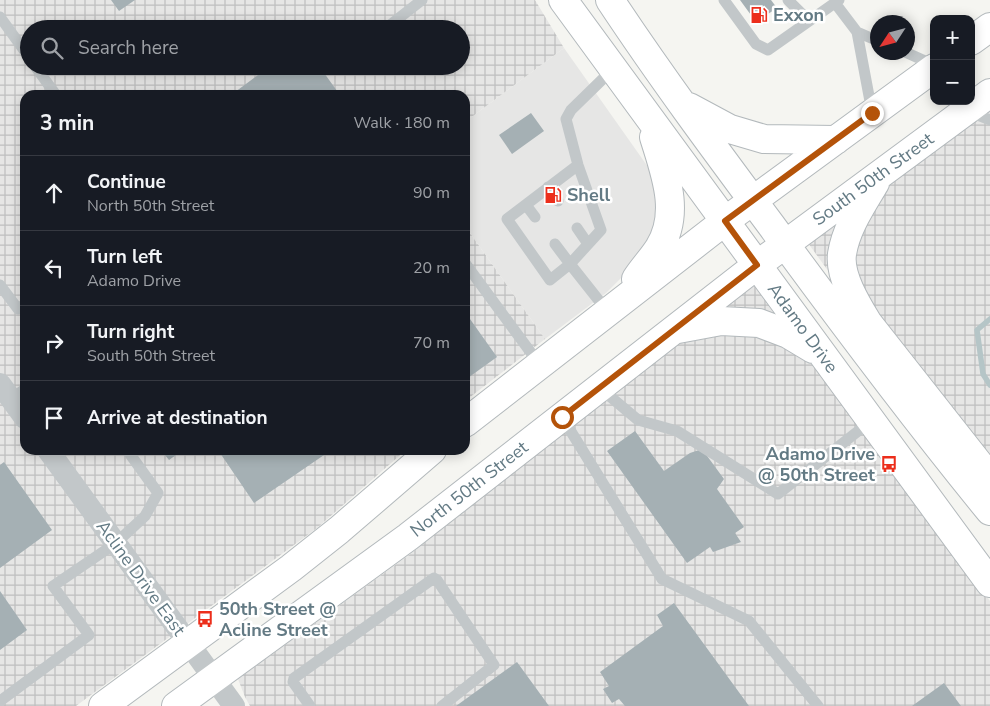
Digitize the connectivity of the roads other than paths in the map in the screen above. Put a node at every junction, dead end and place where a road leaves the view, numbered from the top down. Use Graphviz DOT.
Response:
graph roads {
  1 [pos="422,0"];
  2 [pos="563,0"];
  3 [pos="610,0"];
  4 [pos="724,0"];
  5 [pos="788,0"];
  6 [pos="837,1"];
  7 [pos="0,17"];
  8 [pos="396,20"];
  9 [pos="808,20"];
  10 [pos="990,27"];
  11 [pos="857,32"];
  12 [pos="870,38"];
  13 [pos="975,38"];
  14 [pos="20,45"];
  15 [pos="915,57"];
  16 [pos="930,64"];
  17 [pos="613,69"];
  18 [pos="930,69"];
  19 [pos="42,75"];
  20 [pos="52,90"];
  21 [pos="990,92"];
  22 [pos="682,103"];
  23 [pos="872,113"];
  24 [pos="978,115"];
  25 [pos="648,116"];
  26 [pos="836,140"];
  27 [pos="578,165"];
  28 [pos="880,175"];
  29 [pos="548,187"];
  30 [pos="753,200"];
  31 [pos="558,201"];
  32 [pos="526,205"];
  33 [pos="535,217"];
  34 [pos="725,221"];
  35 [pos="577,228"];
  36 [pos="555,244"];
  37 [pos="588,244"];
  38 [pos="785,244"];
  39 [pos="570,264"];
  40 [pos="757,265"];
  41 [pos="470,270"];
  42 [pos="0,284"];
  43 [pos="20,308"];
  44 [pos="613,308"];
  45 [pos="674,330"];
  46 [pos="823,355"];
  47 [pos="540,365"];
  48 [pos="600,388"];
  49 [pos="12,391"];
  50 [pos="20,408"];
  51 [pos="562,417"];
  52 [pos="470,419"];
  53 [pos="871,421"];
  54 [pos="52,455"];
  55 [pos="131,455"];
  56 [pos="426,455"];
  57 [pos="990,478"];
  58 [pos="990,511"];
  59 [pos="116,543"];
  60 [pos="990,584"];
  61 [pos="189,643"];
  62 [pos="214,678"];
  63 [pos="0,700"];
  64 [pos="103,706"];
  65 [pos="176,706"];
  66 [pos="234,706"];
  67 [pos="310,706"];
  68 [pos="442,706"];
  69 [pos="818,706"];
  1 -- 8 [label="lane"];
  2 -- 17 [label="main road, Adamo Drive"];
  3 -- 22 [label="main road, Adamo Drive"];
  4 -- 9 [label="lane"];
  5 -- 9 [label="lane"];
  6 -- 9 [label="lane"];
  6 -- 11 [label="lane"];
  7 -- 14 [label="lane"];
  10 -- 13 [label="main road"];
  11 -- 12 [label="lane"];
  11 -- 23 [label="lane"];
  15 -- 16 [label="lane"];
  17 -- 25 [label="main road, Adamo Drive"];
  17 -- 27 [label="lane"];
  18 -- 23 [label="main road"];
  19 -- 20 [label="lane"];
  21 -- 24 [label="main road, South 50th Street"];
  22 -- 26 [label="main road"];
  22 -- 30 [label="main road, Adamo Drive"];
  23 -- 26 [label="main road"];
  24 -- 28 [label="main road, South 50th Street"];
  25 -- 34 [label="main road, Adamo Drive"];
  25 -- 44 [label="main road"];
  26 -- 30 [label="main road"];
  27 -- 29 [label="lane"];
  27 -- 37 [label="lane"];
  28 -- 38 [label="main road, South 50th Street"];
  28 -- 57 [label="main road"];
  29 -- 31 [label="lane"];
  29 -- 32 [label="lane"];
  30 -- 34 [label="main road"];
  30 -- 38 [label="main road, Adamo Drive"];
  32 -- 33 [label="lane"];
  32 -- 39 [label="lane"];
  34 -- 40 [label="main road, Adamo Drive"];
  34 -- 44 [label="main road"];
  35 -- 37 [label="lane"];
  36 -- 39 [label="lane"];
  37 -- 39 [label="lane"];
  38 -- 40 [label="main road, South 50th Street"];
  38 -- 58 [label="main road, Adamo Drive"];
  39 -- 44 [label="lane"];
  40 -- 45 [label="main road, North 50th Street"];
  40 -- 46 [label="main road, Adamo Drive"];
  41 -- 47 [label="lane"];
  42 -- 43 [label="lane"];
  44 -- 47 [label="main road"];
  45 -- 46 [label="main road"];
  45 -- 48 [label="main road, North 50th Street"];
  46 -- 53 [label="main road, Adamo Drive"];
  47 -- 52 [label="main road"];
  48 -- 51 [label="main road, North 50th Street"];
  48 -- 53 [label="lane"];
  49 -- 50 [label="street"];
  51 -- 62 [label="main road, North 50th Street"];
  51 -- 69 [label="lane"];
  53 -- 60 [label="main road, Adamo Drive"];
  54 -- 59 [label="street, Acline Drive East"];
  55 -- 59 [label="lane"];
  56 -- 61 [label="main road"];
  59 -- 61 [label="street, Acline Drive East"];
  59 -- 63 [label="lane"];
  61 -- 62 [label="street, Acline Drive East"];
  61 -- 64 [label="main road"];
  62 -- 65 [label="main road, North 50th Street"];
  62 -- 66 [label="street, Acline Drive East"];
  67 -- 68 [label="lane"];
}
